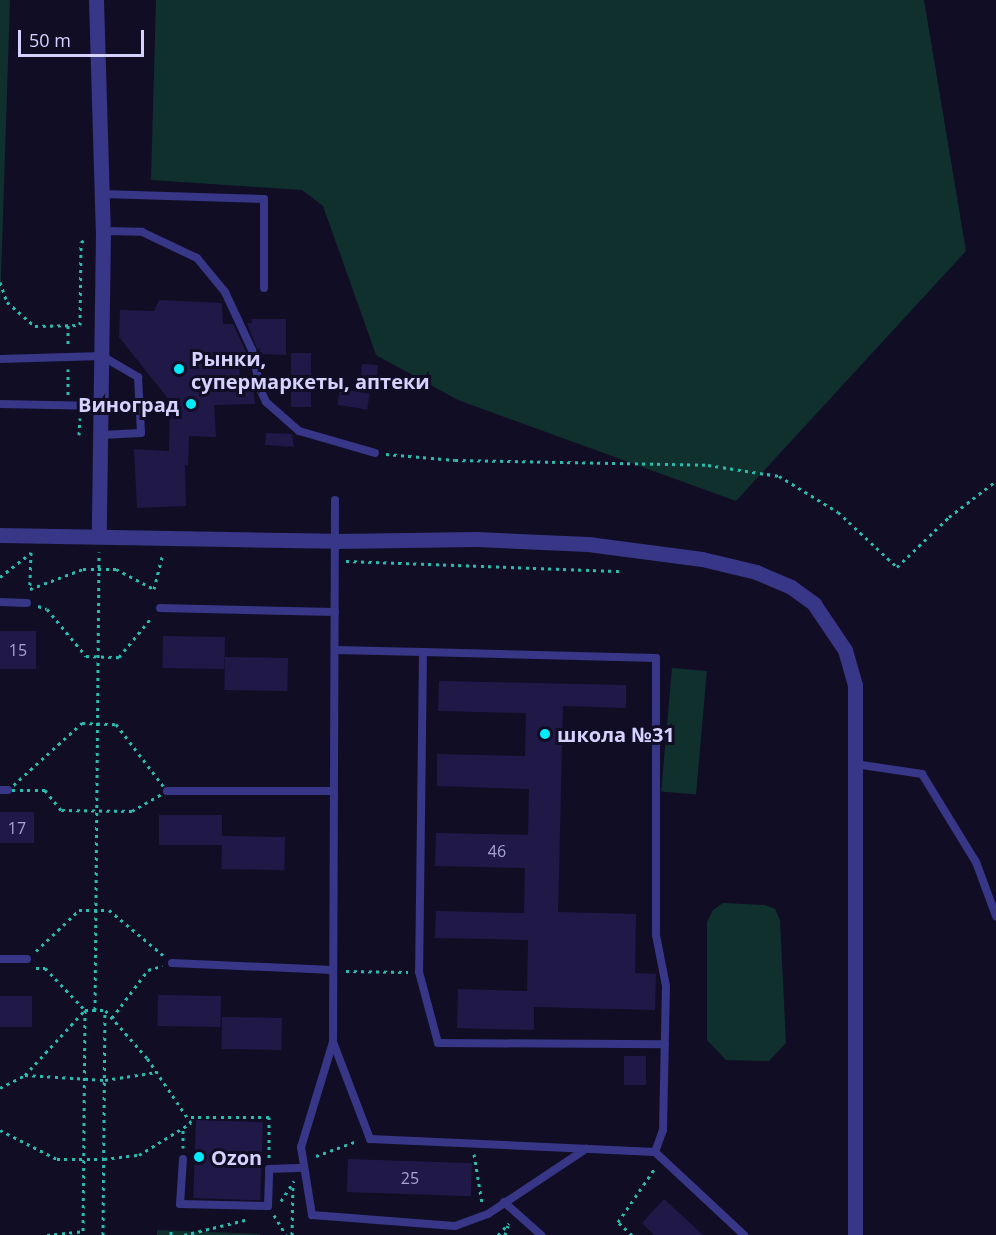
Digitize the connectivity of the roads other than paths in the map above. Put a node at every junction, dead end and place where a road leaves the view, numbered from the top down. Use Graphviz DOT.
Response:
graph roads {
  1 [pos="96,0"];
  2 [pos="102,194"];
  3 [pos="103,231"];
  4 [pos="264,288"];
  5 [pos="102,356"];
  6 [pos="0,359"];
  7 [pos="0,404"];
  8 [pos="101,406"];
  9 [pos="100,435"];
  10 [pos="375,453"];
  11 [pos="335,500"];
  12 [pos="0,535"];
  13 [pos="99,535"];
  14 [pos="335,541"];
  15 [pos="0,602"];
  16 [pos="27,603"];
  17 [pos="160,608"];
  18 [pos="335,612"];
  19 [pos="335,650"];
  20 [pos="423,652"];
  21 [pos="855,764"];
  22 [pos="167,791"];
  23 [pos="334,791"];
  24 [pos="996,916"];
  25 [pos="0,959"];
  26 [pos="27,959"];
  27 [pos="172,963"];
  28 [pos="333,970"];
  29 [pos="333,1042"];
  30 [pos="665,1044"];
  31 [pos="586,1149"];
  32 [pos="658,1155"];
  33 [pos="183,1159"];
  34 [pos="304,1168"];
  35 [pos="504,1202"];
  36 [pos="541,1235"];
  37 [pos="744,1235"];
  38 [pos="855,1235"];
  1 -- 2 [label="street"];
  2 -- 3 [label="street"];
  2 -- 4 [label="lane"];
  3 -- 5 [label="street"];
  3 -- 10 [label="lane"];
  5 -- 6 [label="lane"];
  5 -- 8 [label="street"];
  5 -- 9 [label="lane"];
  7 -- 8 [label="lane"];
  8 -- 9 [label="street"];
  9 -- 13 [label="street"];
  11 -- 14 [label="lane"];
  12 -- 13 [label="street"];
  13 -- 14 [label="street"];
  14 -- 18 [label="lane"];
  14 -- 21 [label="street"];
  15 -- 16 [label="lane"];
  17 -- 18 [label="lane"];
  18 -- 19 [label="lane"];
  19 -- 20 [label="lane"];
  19 -- 23 [label="lane"];
  20 -- 30 [label="lane"];
  20 -- 30 [label="lane"];
  21 -- 24 [label="lane"];
  21 -- 38 [label="street"];
  22 -- 23 [label="lane"];
  23 -- 28 [label="lane"];
  25 -- 26 [label="lane"];
  27 -- 28 [label="lane"];
  28 -- 29 [label="lane"];
  29 -- 31 [label="lane"];
  29 -- 34 [label="lane"];
  30 -- 32 [label="lane"];
  31 -- 32 [label="lane"];
  31 -- 35 [label="lane"];
  32 -- 37 [label="lane"];
  33 -- 34 [label="lane"];
  34 -- 35 [label="lane"];
  35 -- 36 [label="lane"];
}
